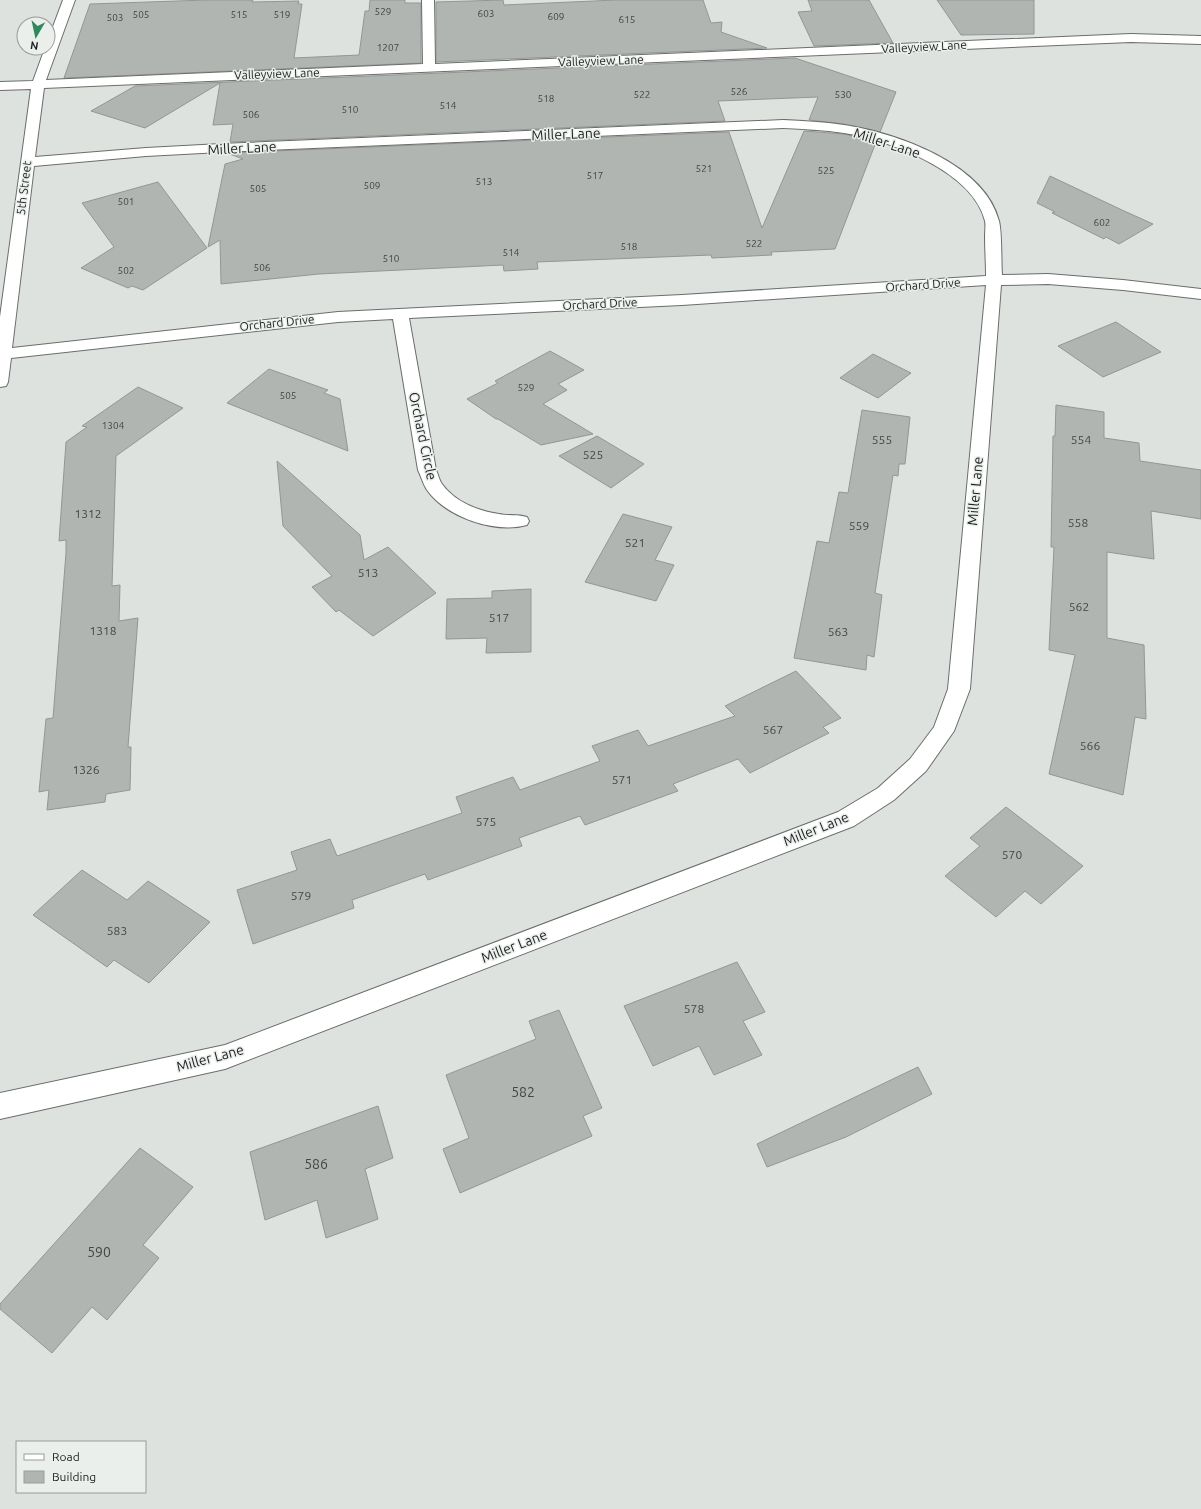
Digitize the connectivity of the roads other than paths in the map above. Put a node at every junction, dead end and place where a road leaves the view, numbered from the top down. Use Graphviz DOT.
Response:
graph roads {
  1 [pos="68,0"];
  2 [pos="428,0"];
  3 [pos="1201,40"];
  4 [pos="429,68"];
  5 [pos="38,84"];
  6 [pos="0,86"];
  7 [pos="27,162"];
  8 [pos="994,280"];
  9 [pos="1201,294"];
  10 [pos="400,314"];
  11 [pos="2,354"];
  12 [pos="0,382"];
  13 [pos="520,521"];
  14 [pos="0,1106"];
  1 -- 5 [label="street, 5th Street"];
  2 -- 4 [label="street"];
  3 -- 4 [label="street, Valleyview Lane"];
  4 -- 5 [label="street, Valleyview Lane"];
  5 -- 6 [label="street, Valleyview Lane"];
  5 -- 7 [label="street, 5th Street"];
  7 -- 8 [label="street, Miller Lane"];
  7 -- 11 [label="street, 5th Street"];
  8 -- 9 [label="street, Orchard Drive"];
  8 -- 10 [label="street, Orchard Drive"];
  8 -- 14 [label="street, Miller Lane"];
  10 -- 11 [label="street, Orchard Drive"];
  10 -- 13 [label="street, Orchard Circle"];
  11 -- 12 [label="street, 5th Street"];
}
